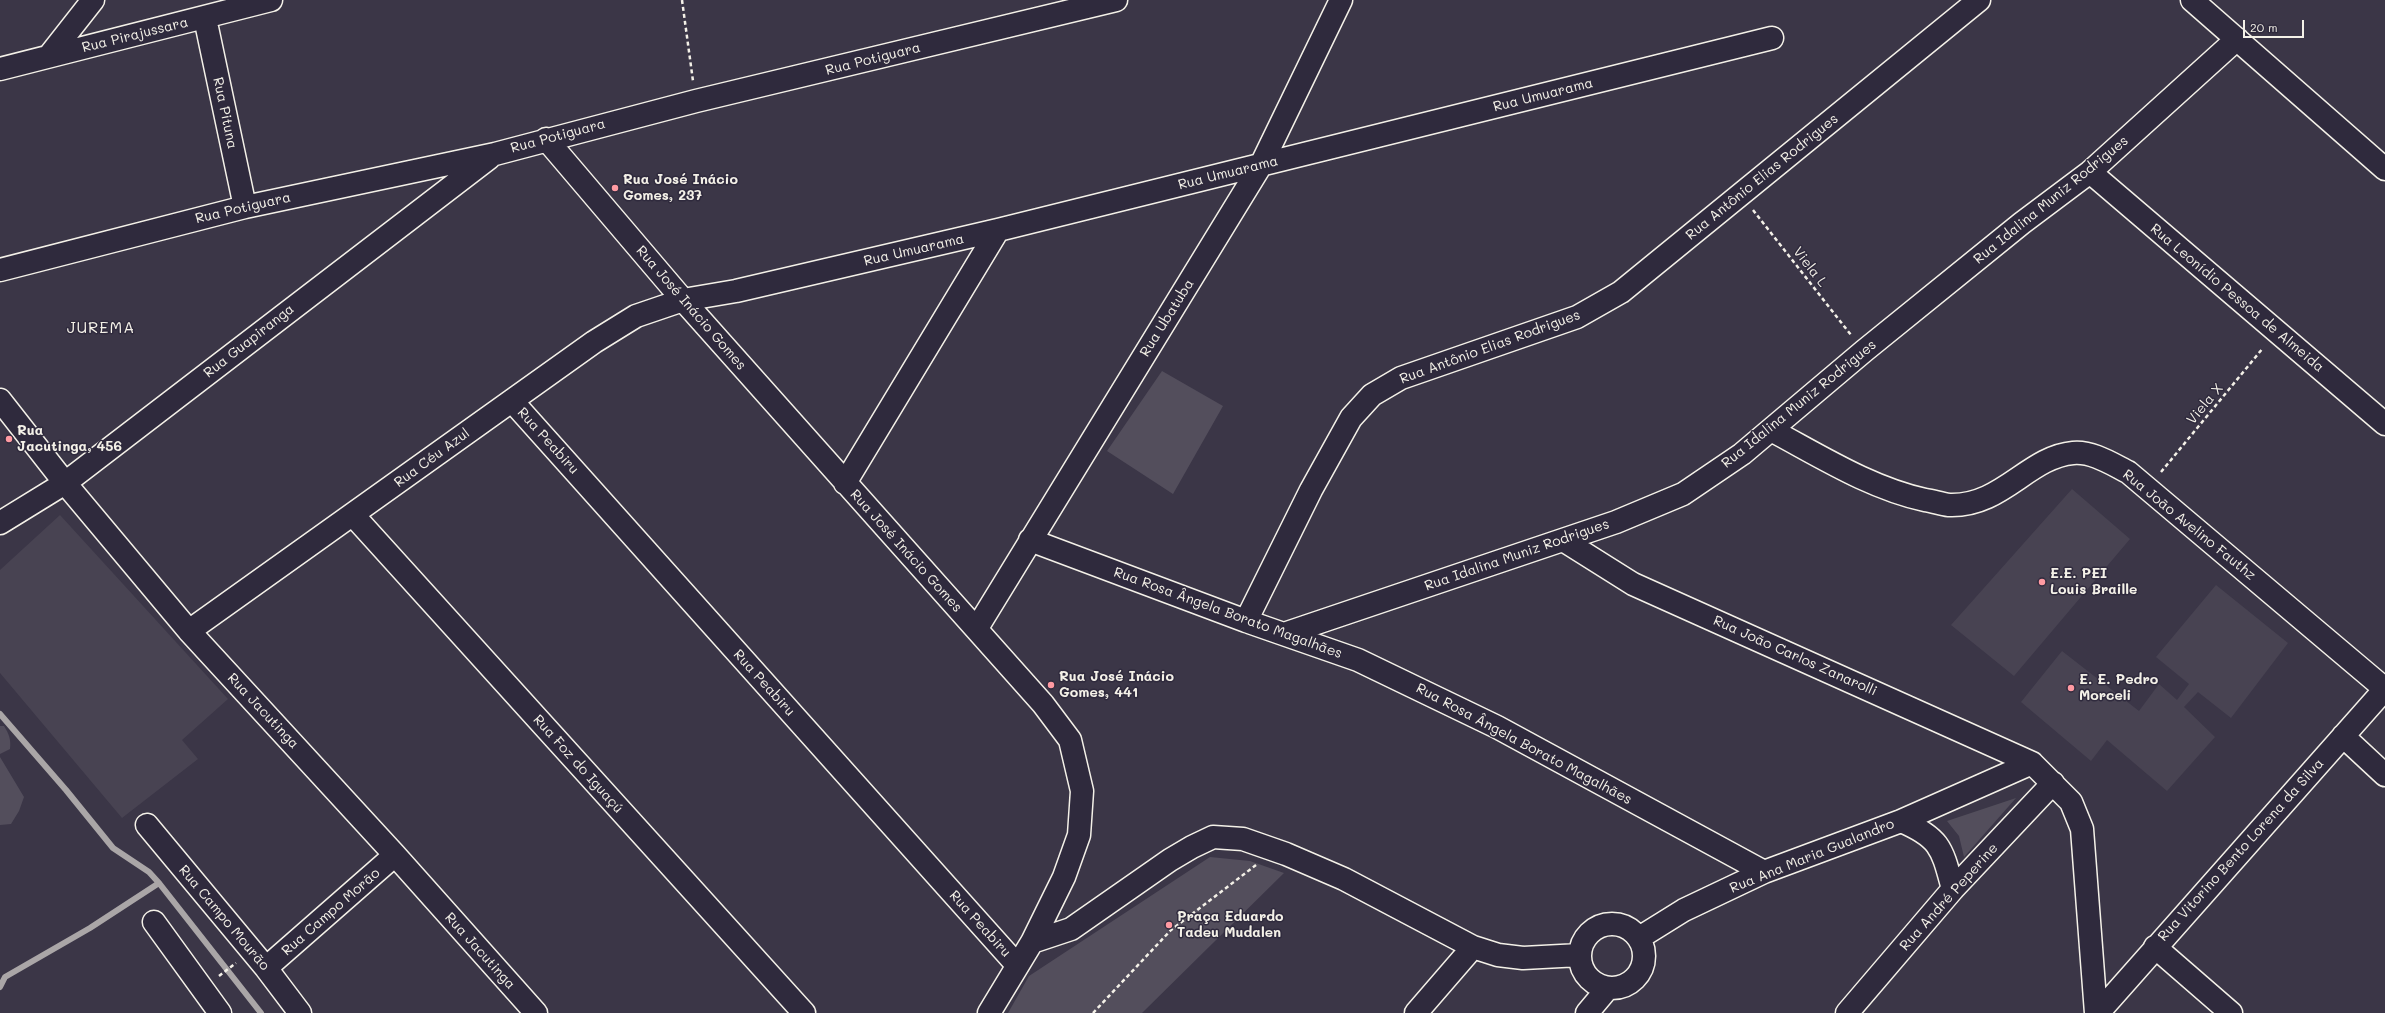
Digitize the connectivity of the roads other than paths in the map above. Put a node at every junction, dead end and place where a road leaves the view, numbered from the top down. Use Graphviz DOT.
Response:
graph roads {
  1 [pos="93,0"];
  2 [pos="270,0"];
  3 [pos="1116,0"];
  4 [pos="1341,0"];
  5 [pos="1979,0"];
  6 [pos="2192,0"];
  7 [pos="205,18"];
  8 [pos="1772,38"];
  9 [pos="2237,39"];
  10 [pos="49,56"];
  11 [pos="0,69"];
  12 [pos="546,139"];
  13 [pos="495,154"];
  14 [pos="1261,165"];
  15 [pos="2385,169"];
  16 [pos="2090,172"];
  17 [pos="245,207"];
  18 [pos="998,230"];
  19 [pos="0,270"];
  20 [pos="683,300"];
  21 [pos="0,400"];
  22 [pos="512,400"];
  23 [pos="2385,424"];
  24 [pos="1771,430"];
  25 [pos="65,483"];
  26 [pos="845,483"];
  27 [pos="353,515"];
  28 [pos="0,523"];
  29 [pos="1030,540"];
  30 [pos="1563,540"];
  31 [pos="1246,621"];
  32 [pos="977,628"];
  33 [pos="189,631"];
  34 [pos="1284,634"];
  35 [pos="2385,689"];
  36 [pos="2343,736"];
  37 [pos="2032,763"];
  38 [pos="2385,775"];
  39 [pos="2053,783"];
  40 [pos="1901,821"];
  41 [pos="147,825"];
  42 [pos="395,855"];
  43 [pos="1764,872"];
  44 [pos="1953,889"];
  45 [pos="154,922"];
  46 [pos="1639,938"];
  47 [pos="1032,942"];
  48 [pos="1473,947"];
  49 [pos="2155,947"];
  50 [pos="1580,955"];
  51 [pos="1017,965"];
  52 [pos="266,968"];
  53 [pos="1608,988"];
  54 [pos="220,1013"];
  55 [pos="300,1013"];
  56 [pos="536,1013"];
  57 [pos="804,1013"];
  58 [pos="989,1013"];
  59 [pos="1416,1013"];
  60 [pos="1587,1013"];
  61 [pos="1847,1013"];
  62 [pos="2097,1013"];
  63 [pos="2231,1013"];
  1 -- 10 [label="street"];
  2 -- 7 [label="street, Rua Pirajussara"];
  3 -- 12 [label="street, Rua Potiguara"];
  4 -- 14 [label="street, Rua Ubatuba"];
  5 -- 31 [label="street, Rua Antônio Elias Rodrigues"];
  6 -- 9 [label="street"];
  7 -- 10 [label="street, Rua Pirajussara"];
  7 -- 17 [label="street, Rua Pituna"];
  8 -- 14 [label="street, Rua Umuarama"];
  9 -- 15 [label="street"];
  9 -- 16 [label="street, Rua Idalina Muniz Rodrigues"];
  10 -- 11 [label="street, Rua Pirajussara"];
  12 -- 13 [label="street, Rua Potiguara"];
  12 -- 20 [label="street, Rua José Inácio Gomes"];
  13 -- 17 [label="street, Rua Potiguara"];
  13 -- 25 [label="street, Rua Guapiranga"];
  14 -- 18 [label="street, Rua Umuarama"];
  14 -- 29 [label="street, Rua Ubatuba"];
  16 -- 23 [label="street, Rua Leonídio Pessoa de Almeida"];
  16 -- 24 [label="street, Rua Idalina Muniz Rodrigues"];
  17 -- 19 [label="street, Rua Potiguara"];
  18 -- 20 [label="street, Rua Umuarama"];
  18 -- 26 [label="street"];
  20 -- 22 [label="street, Rua Céu Azul"];
  20 -- 26 [label="street, Rua José Inácio Gomes"];
  21 -- 25 [label="street, Rua Jacutinga"];
  22 -- 27 [label="street, Rua Céu Azul"];
  22 -- 51 [label="street, Rua Peabiru"];
  24 -- 30 [label="street, Rua Idalina Muniz Rodrigues"];
  24 -- 35 [label="street, Rua João Avelino Fauthz"];
  25 -- 28 [label="street, Rua Guapiranga"];
  25 -- 33 [label="street, Rua Jacutinga"];
  26 -- 32 [label="street, Rua José Inácio Gomes"];
  27 -- 33 [label="street, Rua Céu Azul"];
  27 -- 57 [label="street, Rua Foz do Iguaçú"];
  29 -- 31 [label="street, Rua Rosa Ângela Borato Magalhães"];
  29 -- 32 [label="street, Rua Ubatuba"];
  30 -- 34 [label="street, Rua Idalina Muniz Rodrigues"];
  30 -- 37 [label="street, Rua João Carlos Zanarolli"];
  31 -- 34 [label="street, Rua Rosa Ângela Borato Magalhães"];
  32 -- 47 [label="street, Rua José Inácio Gomes"];
  33 -- 42 [label="street, Rua Jacutinga"];
  34 -- 43 [label="street, Rua Rosa Ângela Borato Magalhães"];
  35 -- 36 [label="street, Rua Vitorino Bento Lorena da Silva"];
  36 -- 38 [label="street"];
  36 -- 49 [label="street, Rua Vitorino Bento Lorena da Silva"];
  37 -- 39 [label="street, Rua João Carlos Zanarolli"];
  37 -- 40 [label="street, Rua Ana Maria Gualandro"];
  39 -- 44 [label="street, Rua André Peperine"];
  39 -- 62 [label="street, Rua João Carlos Zanarolli"];
  40 -- 43 [label="street, Rua Ana Maria Gualandro"];
  40 -- 44 [label="street, Rua Ana Maria Gualandro"];
  41 -- 52 [label="street, Rua Campo Mourão"];
  42 -- 52 [label="street, Rua Campo Morão"];
  42 -- 56 [label="street, Rua Jacutinga"];
  43 -- 46 [label="street, Rua Ana Maria Gualandro"];
  44 -- 61 [label="street, Rua André Peperine"];
  45 -- 54 [label="street"];
  46 -- 50 [label="street"];
  46 -- 53 [label="street"];
  47 -- 48 [label="street"];
  47 -- 51 [label="street, Rua José Inácio Gomes"];
  48 -- 50 [label="street"];
  48 -- 59 [label="street"];
  49 -- 62 [label="street, Rua Vitorino Bento Lorena da Silva"];
  49 -- 63 [label="street"];
  50 -- 53 [label="street"];
  51 -- 58 [label="street, Rua José Inácio Gomes"];
  52 -- 55 [label="street, Rua Campo Mourão"];
  53 -- 60 [label="street"];
}
